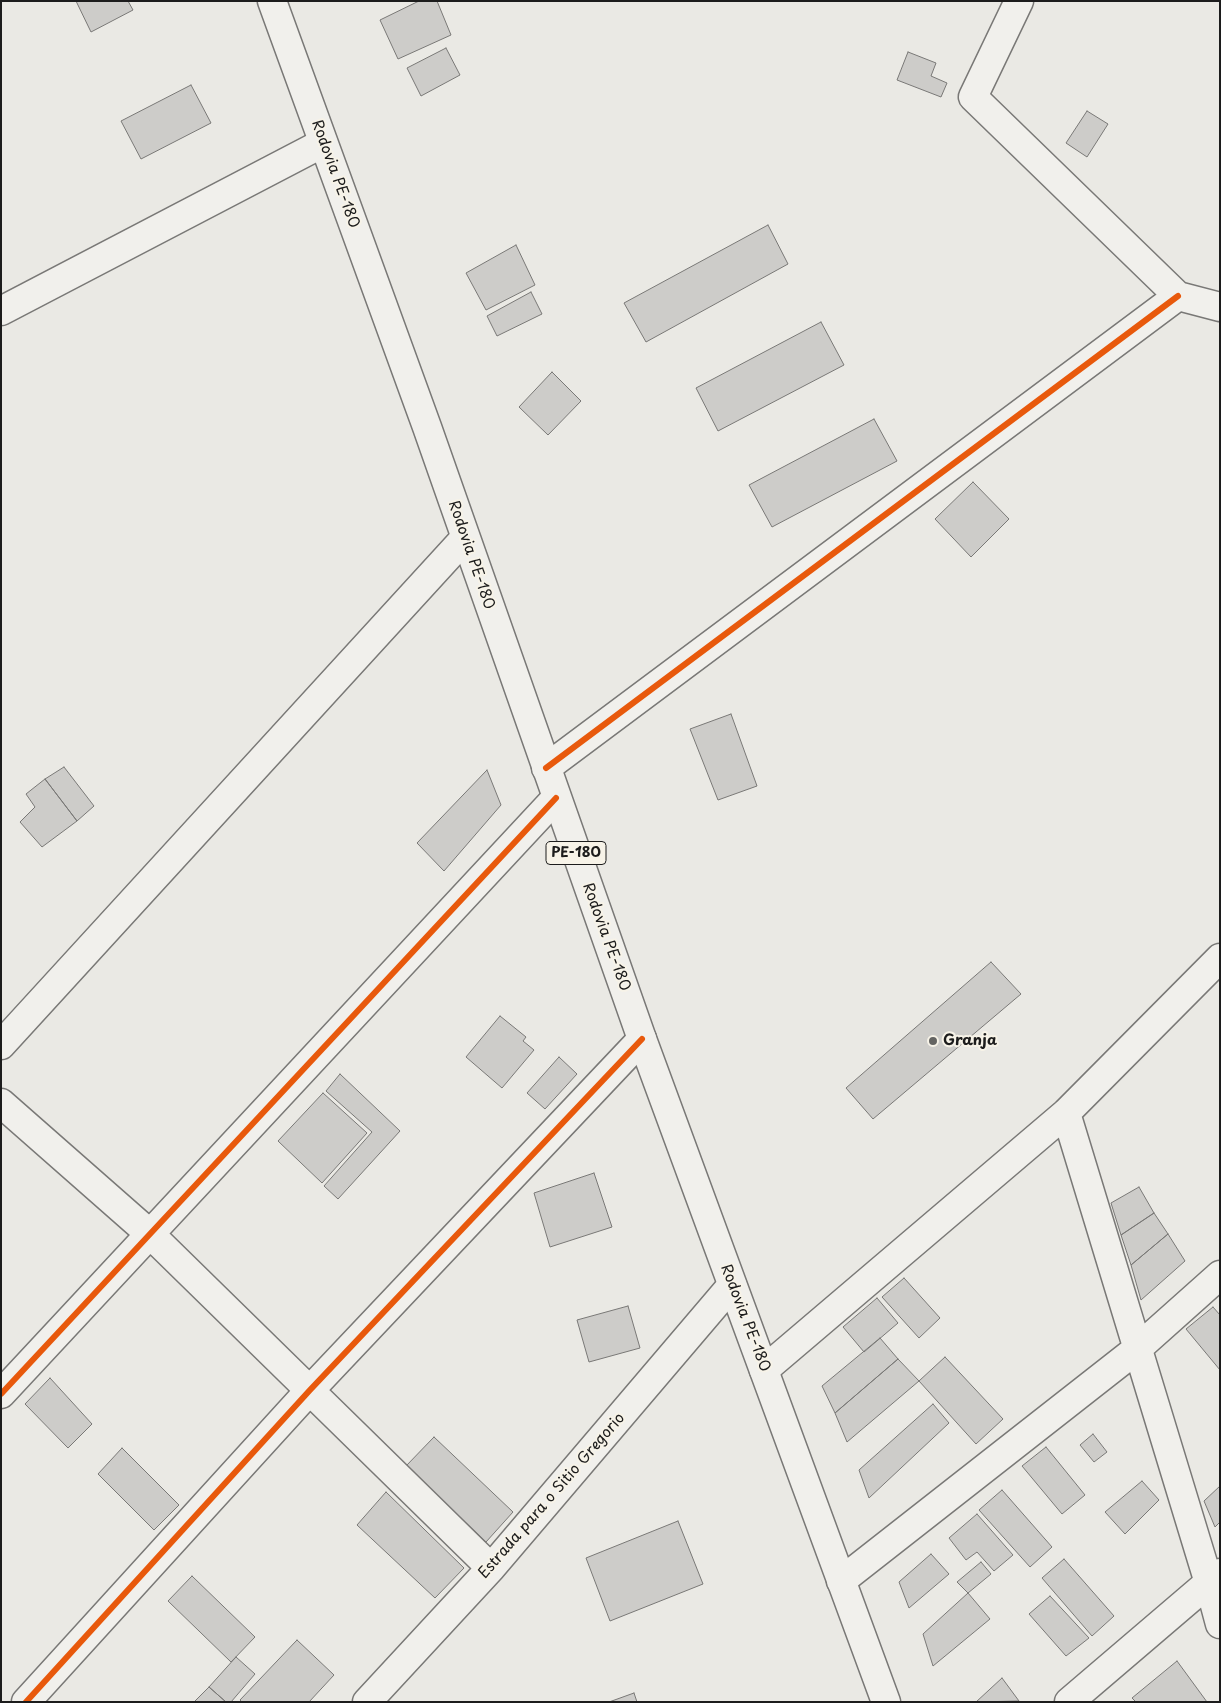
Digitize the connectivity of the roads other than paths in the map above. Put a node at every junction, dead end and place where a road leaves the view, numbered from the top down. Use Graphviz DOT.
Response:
graph roads {
  1 [pos="272,1"];
  2 [pos="1019,1"];
  3 [pos="323,143"];
  4 [pos="1178,296"];
  5 [pos="1220,307"];
  6 [pos="1,311"];
  7 [pos="465,538"];
  8 [pos="546,768"];
  9 [pos="556,798"];
  10 [pos="1220,958"];
  11 [pos="642,1039"];
  12 [pos="1,1045"];
  13 [pos="1,1103"];
  14 [pos="1066,1113"];
  15 [pos="150,1234"];
  16 [pos="1220,1275"];
  17 [pos="732,1285"];
  18 [pos="1137,1349"];
  19 [pos="764,1370"];
  20 [pos="310,1390"];
  21 [pos="1,1394"];
  22 [pos="491,1568"];
  23 [pos="1215,1578"];
  24 [pos="841,1581"];
  25 [pos="1220,1624"];
  26 [pos="26,1702"];
  27 [pos="367,1702"];
  28 [pos="886,1702"];
  29 [pos="1069,1702"];
  1 -- 3 [label="street, Rodovia PE-180 / PE-180"];
  2 -- 4 [label="street"];
  3 -- 6 [label="street"];
  3 -- 7 [label="street, Rodovia PE-180 / PE-180"];
  4 -- 5 [label="street"];
  4 -- 8 [label="street"];
  7 -- 8 [label="street, Rodovia PE-180 / PE-180"];
  7 -- 12 [label="street"];
  8 -- 9 [label="street, Rodovia PE-180 / PE-180"];
  9 -- 11 [label="street, Rodovia PE-180 / PE-180"];
  9 -- 15 [label="street"];
  10 -- 14 [label="street"];
  11 -- 17 [label="street, Rodovia PE-180 / PE-180"];
  11 -- 20 [label="street"];
  13 -- 15 [label="street"];
  14 -- 18 [label="street"];
  14 -- 19 [label="street"];
  15 -- 20 [label="street"];
  15 -- 21 [label="street"];
  16 -- 18 [label="street"];
  17 -- 19 [label="street, Rodovia PE-180 / PE-180"];
  17 -- 22 [label="street, Estrada para o Sitio Gregorio"];
  18 -- 23 [label="street"];
  18 -- 24 [label="street"];
  19 -- 24 [label="street, Rodovia PE-180 / PE-180"];
  20 -- 22 [label="street"];
  20 -- 26 [label="street"];
  22 -- 27 [label="street, Estrada para o Sitio Gregorio"];
  23 -- 25 [label="street"];
  23 -- 29 [label="street"];
  24 -- 28 [label="street, Rodovia PE-180 / PE-180"];
}
